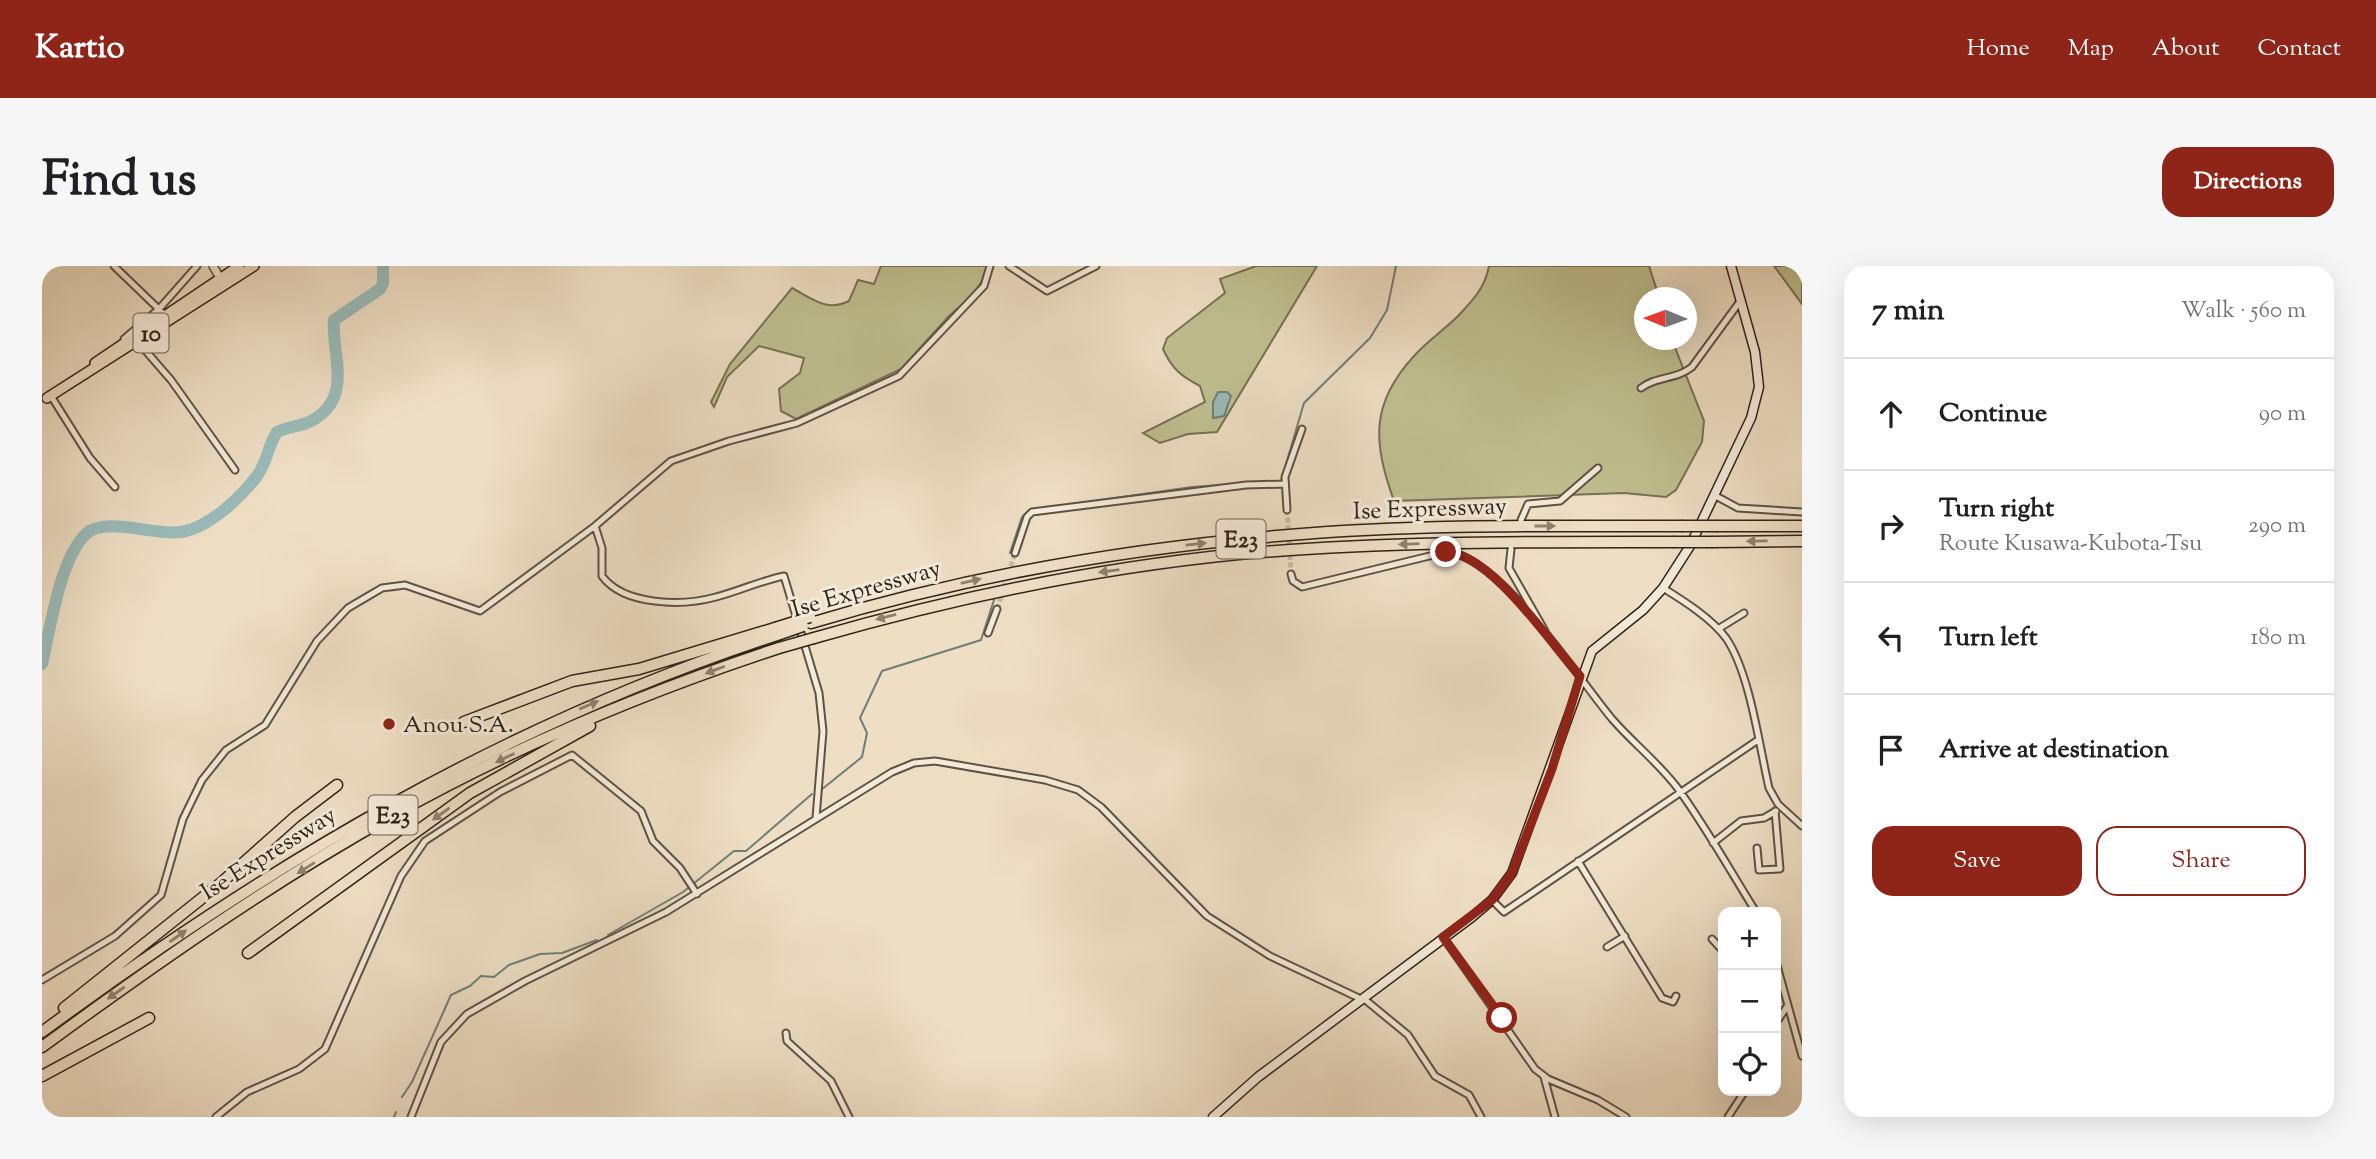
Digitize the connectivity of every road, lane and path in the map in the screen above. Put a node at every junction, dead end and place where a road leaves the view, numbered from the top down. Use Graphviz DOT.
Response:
graph roads {
  1 [pos="114,266"];
  2 [pos="197,266"];
  3 [pos="213,266"];
  4 [pos="239,266"];
  5 [pos="254,266"];
  6 [pos="990,266"];
  7 [pos="1009,266"];
  8 [pos="1096,266"];
  9 [pos="1731,266"];
  10 [pos="220,278"];
  11 [pos="1742,299"];
  12 [pos="164,314"];
  13 [pos="138,342"];
  14 [pos="1641,388"];
  15 [pos="47,399"];
  16 [pos="1302,429"];
  17 [pos="1598,468"];
  18 [pos="235,471"];
  19 [pos="1285,484"];
  20 [pos="115,487"];
  21 [pos="1714,495"];
  22 [pos="1287,510"];
  23 [pos="1802,512"];
  24 [pos="1521,520"];
  25 [pos="595,526"];
  26 [pos="1802,526"];
  27 [pos="1802,541"];
  28 [pos="1511,550"];
  29 [pos="1015,553"];
  30 [pos="1291,574"];
  31 [pos="1663,588"];
  32 [pos="997,609"];
  33 [pos="1744,613"];
  34 [pos="1718,629"];
  35 [pos="776,631"];
  36 [pos="988,634"];
  37 [pos="1546,634"];
  38 [pos="1580,676"];
  39 [pos="649,695"];
  40 [pos="464,722"];
  41 [pos="1758,740"];
  42 [pos="337,785"];
  43 [pos="1679,791"];
  44 [pos="1778,809"];
  45 [pos="816,818"];
  46 [pos="1802,826"];
  47 [pos="1713,843"];
  48 [pos="1757,848"];
  49 [pos="1578,861"];
  50 [pos="695,891"];
  51 [pos="1492,900"];
  52 [pos="1753,907"];
  53 [pos="1625,936"];
  54 [pos="1443,937"];
  55 [pos="1712,939"];
  56 [pos="1718,946"];
  57 [pos="1607,947"];
  58 [pos="248,953"];
  59 [pos="1778,970"];
  60 [pos="42,980"];
  61 [pos="1676,996"];
  62 [pos="1362,999"];
  63 [pos="1788,1004"];
  64 [pos="1781,1015"];
  65 [pos="149,1018"];
  66 [pos="42,1026"];
  67 [pos="42,1032"];
  68 [pos="786,1033"];
  69 [pos="42,1047"];
  70 [pos="1802,1056"];
  71 [pos="42,1076"];
  72 [pos="1545,1077"];
  73 [pos="1742,1096"];
  74 [pos="216,1117"];
  75 [pos="411,1117"];
  76 [pos="849,1117"];
  77 [pos="1213,1117"];
  78 [pos="1481,1117"];
  79 [pos="1555,1117"];
  80 [pos="1626,1117"];
  81 [pos="1728,1117"];
  1 -- 12 [label="street"];
  2 -- 12 [label="street"];
  3 -- 10 [label="street"];
  4 -- 10 [label="main road, 10"];
  5 -- 12 [label="main road, 10"];
  6 -- 25 [label="street"];
  7 -- 8 [label="street"];
  9 -- 11 [label="main road"];
  10 -- 12 [label="main road, 10"];
  11 -- 14 [label="street"];
  11 -- 21 [label="main road"];
  12 -- 13 [label="main road, 10"];
  12 -- 15 [label="main road, 10"];
  13 -- 15 [label="main road, 10"];
  13 -- 18 [label="street"];
  15 -- 20 [label="street"];
  16 -- 19 [label="street"];
  17 -- 24 [label="street"];
  19 -- 22 [label="street"];
  19 -- 29 [label="street"];
  21 -- 23 [label="street"];
  21 -- 31 [label="main road"];
  25 -- 45 [label="street"];
  25 -- 60 [label="street"];
  35 -- 26 [label="highway, Ise Expressway / E23, one-way, bridge"];
  27 -- 39 [label="highway, Ise Expressway / E23, one-way, bridge"];
  28 -- 37 [label="street"];
  30 -- 37 [label="street"];
  31 -- 34 [label="street"];
  31 -- 38 [label="main road"];
  32 -- 36 [label="street"];
  33 -- 34 [label="street"];
  34 -- 41 [label="street"];
  35 -- 40 [label="highway"];
  67 -- 35 [label="highway, Ise Expressway / E23, one-way"];
  37 -- 38 [label="street"];
  38 -- 43 [label="street"];
  38 -- 51 [label="main road"];
  39 -- 58 [label="highway, one-way"];
  39 -- 69 [label="highway, Ise Expressway / E23, one-way"];
  41 -- 43 [label="street"];
  41 -- 44 [label="street"];
  42 -- 66 [label="highway"];
  43 -- 47 [label="street"];
  43 -- 49 [label="street"];
  44 -- 46 [label="street"];
  44 -- 47 [label="street"];
  44 -- 48 [label="street"];
  45 -- 50 [label="street"];
  45 -- 62 [label="street"];
  47 -- 52 [label="street"];
  49 -- 51 [label="street"];
  49 -- 53 [label="street"];
  50 -- 74 [label="street"];
  50 -- 75 [label="street"];
  51 -- 54 [label="main road"];
  53 -- 57 [label="street"];
  53 -- 61 [label="street"];
  54 -- 62 [label="main road"];
  54 -- 72 [label="street"];
  55 -- 56 [label="street"];
  59 -- 63 [label="street"];
  62 -- 77 [label="main road"];
  62 -- 78 [label="street"];
  63 -- 64 [label="street"];
  63 -- 70 [label="street"];
  65 -- 71 [label="highway"];
  68 -- 76 [label="street"];
  72 -- 79 [label="street"];
  72 -- 80 [label="street"];
  73 -- 81 [label="street"];
}
